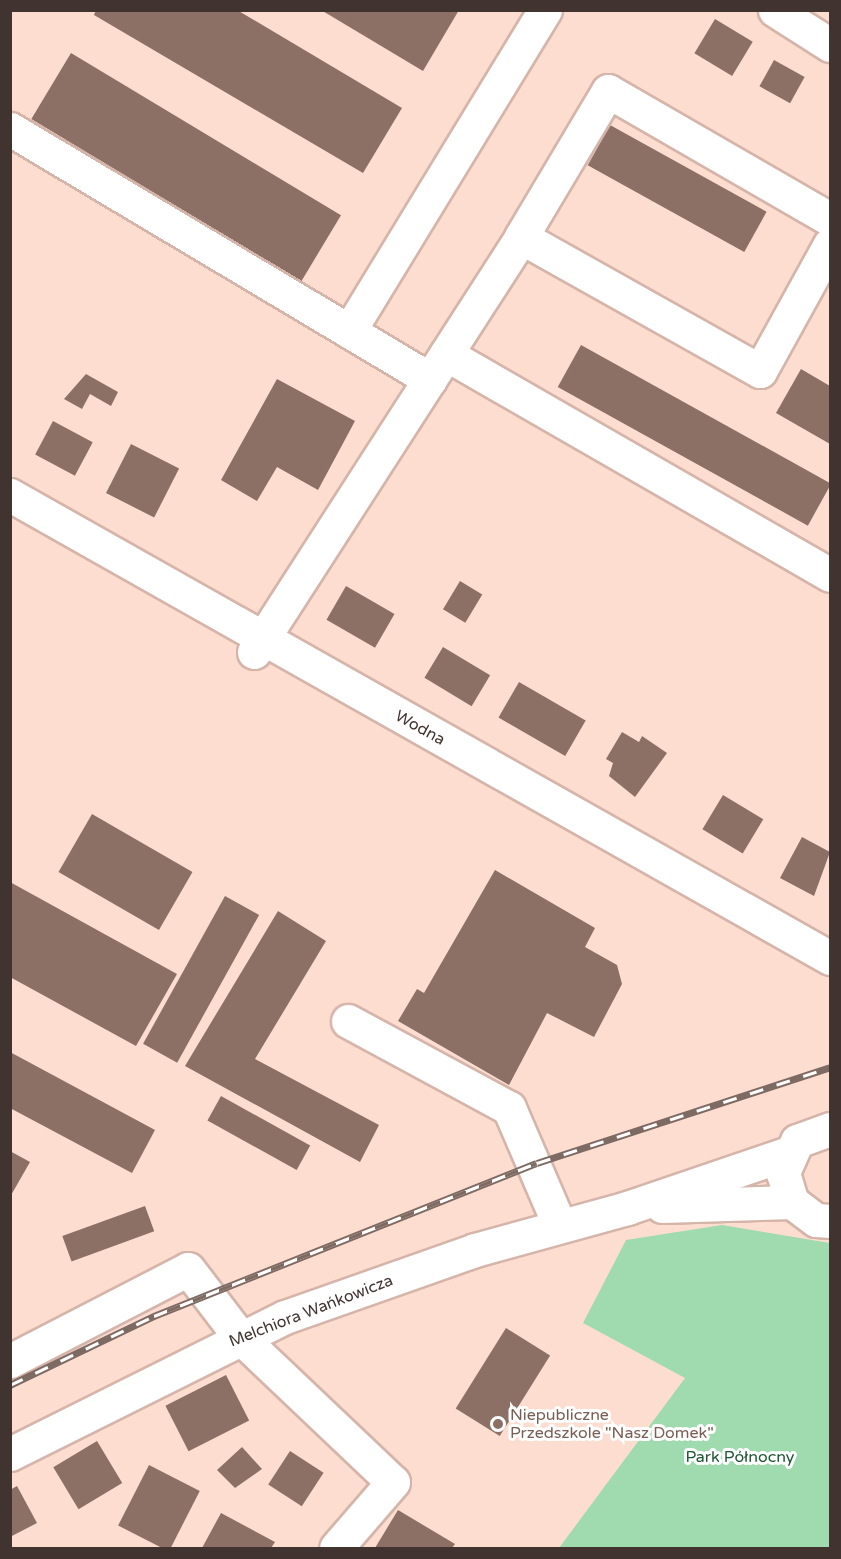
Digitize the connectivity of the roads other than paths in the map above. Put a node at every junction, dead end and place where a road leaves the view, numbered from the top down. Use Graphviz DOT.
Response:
graph roads {
  1 [pos="545,10"];
  2 [pos="775,10"];
  3 [pos="831,45"];
  4 [pos="10,129"];
  5 [pos="831,219"];
  6 [pos="521,237"];
  7 [pos="831,244"];
  8 [pos="349,331"];
  9 [pos="438,367"];
  10 [pos="10,495"];
  11 [pos="831,575"];
  12 [pos="258,646"];
  13 [pos="831,958"];
  14 [pos="348,1021"];
  15 [pos="828,1127"];
  16 [pos="789,1153"];
  17 [pos="792,1202"];
  18 [pos="627,1208"];
  19 [pos="831,1221"];
  20 [pos="559,1224"];
  21 [pos="238,1336"];
  22 [pos="10,1361"];
  23 [pos="10,1454"];
  24 [pos="336,1548"];
  1 -- 8 [label="street"];
  2 -- 3 [label="street"];
  4 -- 8 [label="street"];
  5 -- 6 [label="street"];
  6 -- 7 [label="street"];
  6 -- 9 [label="street"];
  8 -- 9 [label="street"];
  9 -- 11 [label="street"];
  9 -- 12 [label="street"];
  10 -- 12 [label="street, Wodna"];
  12 -- 13 [label="street, Wodna"];
  14 -- 20 [label="street"];
  15 -- 16 [label="street"];
  16 -- 17 [label="street"];
  16 -- 18 [label="street, Melchiora Wańkowicza"];
  17 -- 18 [label="street, Melchiora Wańkowicza"];
  17 -- 19 [label="street"];
  18 -- 20 [label="street, Melchiora Wańkowicza"];
  20 -- 21 [label="street, Melchiora Wańkowicza"];
  21 -- 22 [label="street"];
  21 -- 23 [label="street, Melchiora Wańkowicza"];
  21 -- 24 [label="street"];
}
